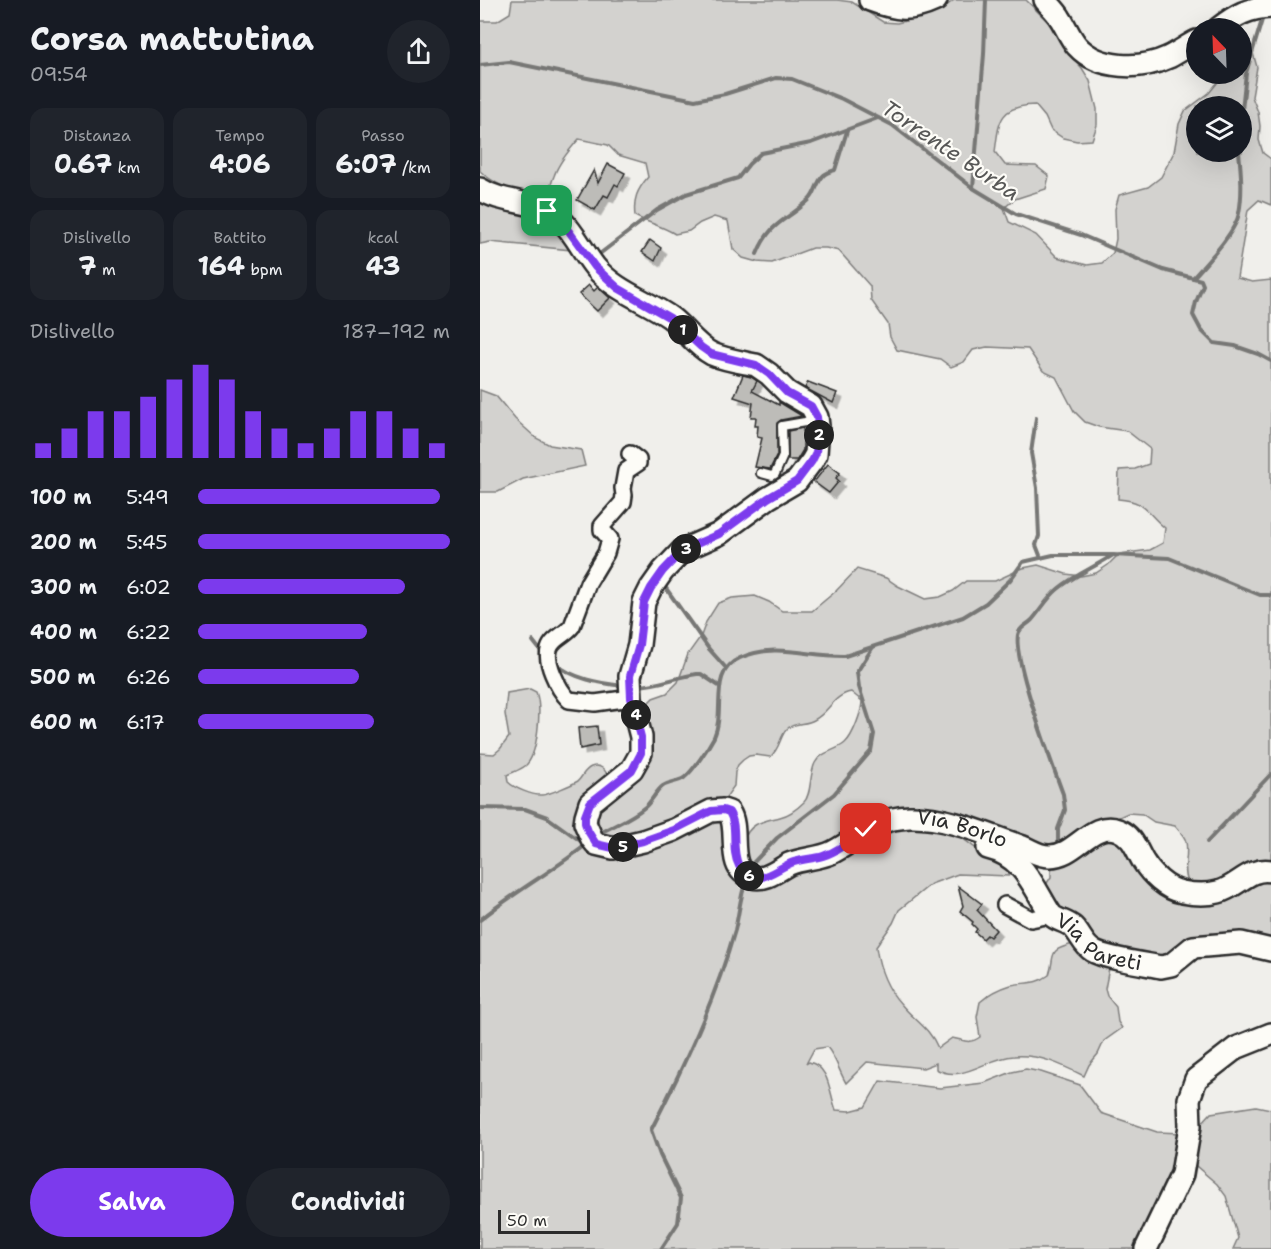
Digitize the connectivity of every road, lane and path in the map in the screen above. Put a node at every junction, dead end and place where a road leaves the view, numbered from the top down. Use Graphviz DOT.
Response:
graph roads {
  1 [pos="870,0"];
  2 [pos="936,0"];
  3 [pos="1045,0"];
  4 [pos="1271,7"];
  5 [pos="1231,18"];
  6 [pos="1186,46"];
  7 [pos="480,189"];
  8 [pos="817,417"];
  9 [pos="630,454"];
  10 [pos="761,473"];
  11 [pos="631,698"];
  12 [pos="961,827"];
  13 [pos="1271,871"];
  14 [pos="1005,905"];
  15 [pos="1051,915"];
  16 [pos="1271,950"];
  17 [pos="1271,1034"];
  18 [pos="1146,1249"];
  1 -- 2 [label="main road"];
  3 -- 6 [label="main road"];
  4 -- 5 [label="main road"];
  7 -- 8 [label="main road"];
  8 -- 10 [label="lane"];
  8 -- 11 [label="main road, Via Borlo"];
  9 -- 11 [label="street"];
  11 -- 12 [label="main road, Via Borlo"];
  12 -- 13 [label="main road, Via Borlo"];
  12 -- 15 [label="main road, Via Pareti"];
  14 -- 15 [label="street"];
  15 -- 16 [label="main road, Via Pareti"];
  17 -- 18 [label="main road"];
}
